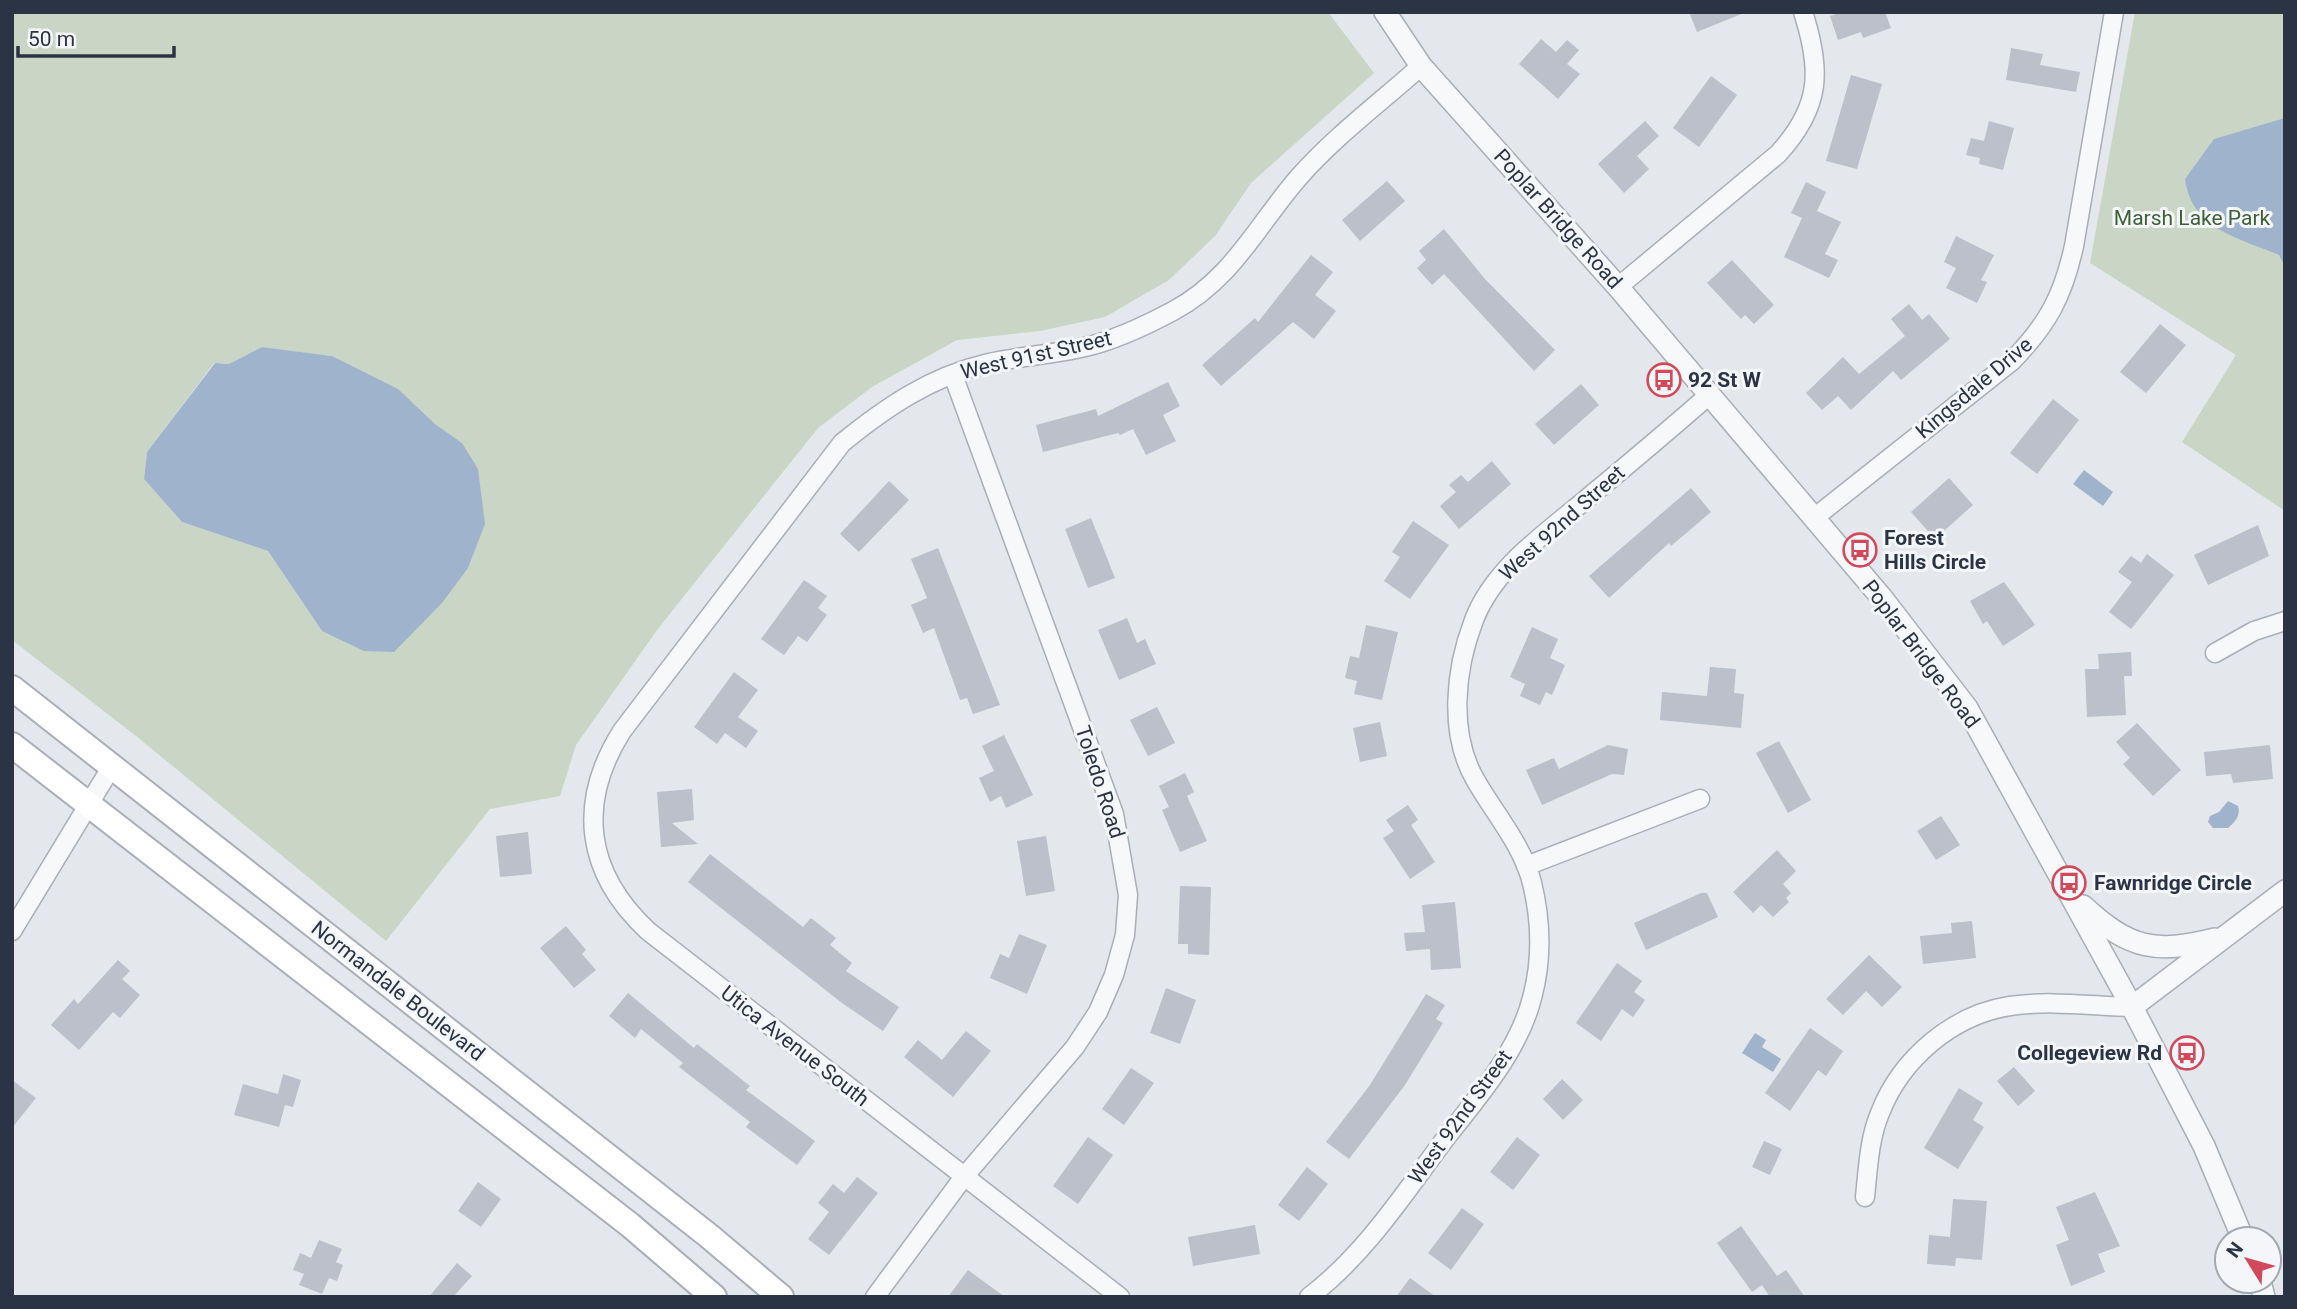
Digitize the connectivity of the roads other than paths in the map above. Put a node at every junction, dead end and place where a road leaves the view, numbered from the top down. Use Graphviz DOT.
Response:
graph roads {
  1 [pos="1385,12"];
  2 [pos="1803,12"];
  3 [pos="2114,12"];
  4 [pos="1421,66"];
  5 [pos="1618,287"];
  6 [pos="953,375"];
  7 [pos="1709,396"];
  8 [pos="1814,518"];
  9 [pos="2285,621"];
  10 [pos="2215,653"];
  11 [pos="12,688"];
  12 [pos="622,731"];
  13 [pos="12,745"];
  14 [pos="112,766"];
  15 [pos="1700,799"];
  16 [pos="88,805"];
  17 [pos="1526,866"];
  18 [pos="2285,891"];
  19 [pos="2071,895"];
  20 [pos="12,931"];
  21 [pos="2224,937"];
  22 [pos="2132,1007"];
  23 [pos="963,1178"];
  24 [pos="1865,1197"];
  25 [pos="2237,1225"];
  26 [pos="714,1297"];
  27 [pos="781,1297"];
  28 [pos="875,1297"];
  29 [pos="1120,1297"];
  30 [pos="1309,1297"];
  1 -- 4 [label="street, Poplar Bridge Road"];
  2 -- 5 [label="street"];
  3 -- 8 [label="street, Kingsdale Drive"];
  4 -- 5 [label="street, Poplar Bridge Road"];
  4 -- 6 [label="street, West 91st Street"];
  5 -- 7 [label="street, Poplar Bridge Road"];
  6 -- 12 [label="street, West 91st Street"];
  6 -- 23 [label="street, Toledo Road"];
  7 -- 8 [label="street, Poplar Bridge Road"];
  7 -- 17 [label="street, West 92nd Street"];
  8 -- 19 [label="street, Poplar Bridge Road"];
  9 -- 10 [label="street"];
  11 -- 14 [label="main road, Normandale Boulevard"];
  12 -- 23 [label="street, Utica Avenue South"];
  13 -- 16 [label="main road, Normandale Boulevard"];
  14 -- 16 [label="street"];
  14 -- 27 [label="main road, Normandale Boulevard"];
  15 -- 17 [label="street"];
  16 -- 20 [label="street"];
  16 -- 26 [label="main road, Normandale Boulevard"];
  17 -- 30 [label="street, West 92nd Street"];
  18 -- 21 [label="street"];
  19 -- 21 [label="street"];
  19 -- 22 [label="street, Poplar Bridge Road"];
  21 -- 22 [label="street"];
  22 -- 24 [label="street"];
  22 -- 25 [label="street, Poplar Bridge Road"];
  23 -- 28 [label="street, Toledo Road"];
  23 -- 29 [label="street, Utica Avenue South"];
}
